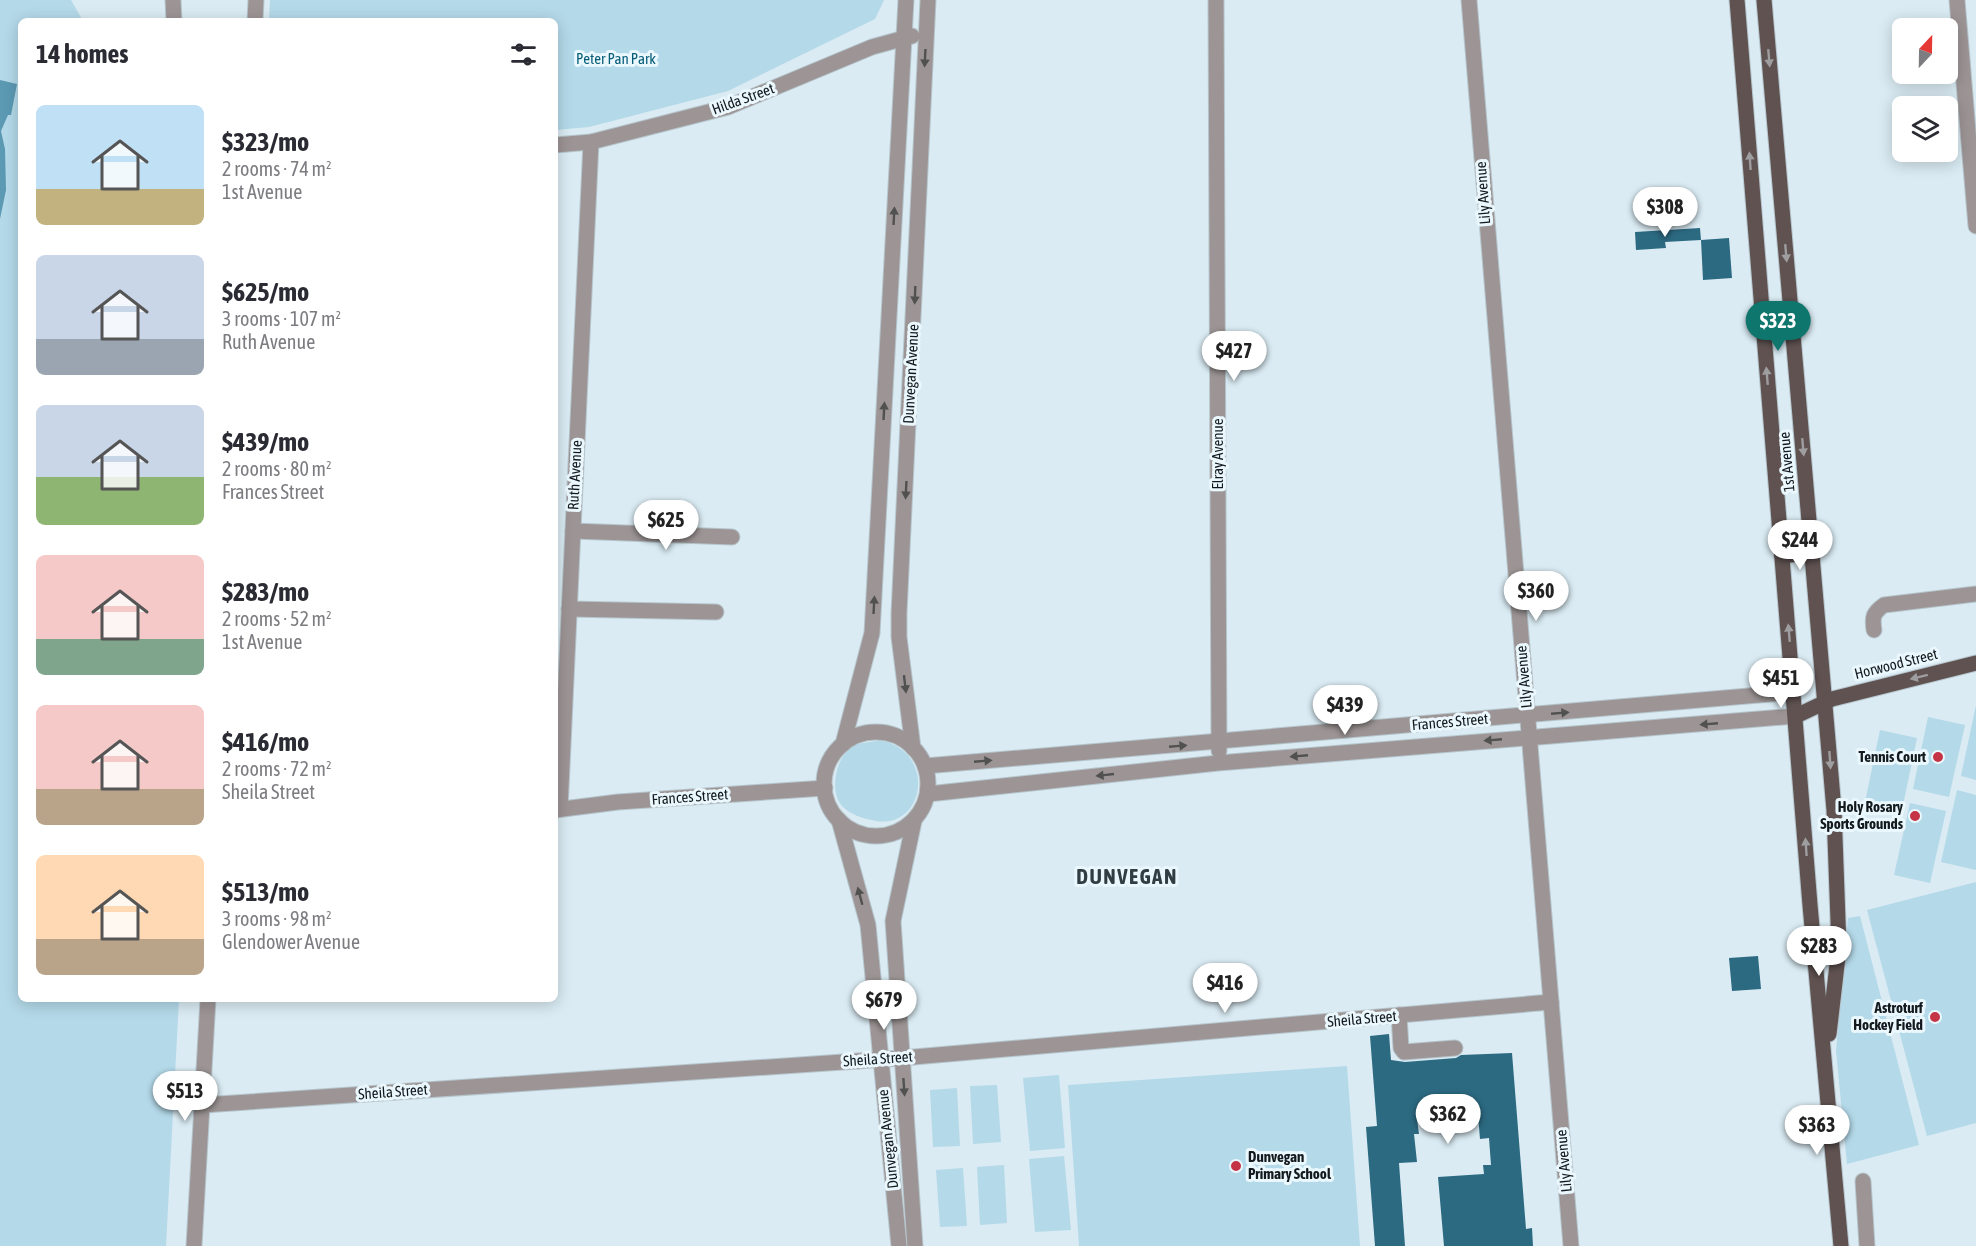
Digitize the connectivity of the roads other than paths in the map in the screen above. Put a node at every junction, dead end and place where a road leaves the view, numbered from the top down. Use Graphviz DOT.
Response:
graph roads {
  1 [pos="173,0"];
  2 [pos="256,0"];
  3 [pos="906,0"];
  4 [pos="928,0"];
  5 [pos="1216,0"];
  6 [pos="1469,0"];
  7 [pos="1737,0"];
  8 [pos="1764,0"];
  9 [pos="1957,0"];
  10 [pos="174,18"];
  11 [pos="255,18"];
  12 [pos="926,33"];
  13 [pos="905,38"];
  14 [pos="591,141"];
  15 [pos="558,145"];
  16 [pos="1753,200"];
  17 [pos="1781,200"];
  18 [pos="1976,226"];
  19 [pos="891,267"];
  20 [pos="915,268"];
  21 [pos="885,385"];
  22 [pos="910,386"];
  23 [pos="878,515"];
  24 [pos="904,517"];
  25 [pos="573,531"];
  26 [pos="732,537"];
  27 [pos="1813,552"];
  28 [pos="1782,556"];
  29 [pos="1976,594"];
  30 [pos="569,609"];
  31 [pos="716,612"];
  32 [pos="1874,630"];
  33 [pos="872,633"];
  34 [pos="899,637"];
  35 [pos="1976,663"];
  36 [pos="1794,692"];
  37 [pos="1826,701"];
  38 [pos="1527,716"];
  39 [pos="1796,716"];
  40 [pos="1528,737"];
  41 [pos="1219,743"];
  42 [pos="843,744"];
  43 [pos="913,748"];
  44 [pos="1218,763"];
  45 [pos="925,766"];
  46 [pos="825,788"];
  47 [pos="928,794"];
  48 [pos="558,810"];
  49 [pos="839,820"];
  50 [pos="914,821"];
  51 [pos="893,921"];
  52 [pos="868,925"];
  53 [pos="208,1002"];
  54 [pos="1551,1002"];
  55 [pos="1399,1016"];
  56 [pos="1455,1048"];
  57 [pos="902,1058"];
  58 [pos="880,1059"];
  59 [pos="1826,1064"];
  60 [pos="203,1105"];
  61 [pos="1863,1181"];
  62 [pos="194,1246"];
  63 [pos="899,1246"];
  64 [pos="915,1246"];
  65 [pos="1571,1246"];
  66 [pos="1841,1246"];
  67 [pos="1868,1246"];
  1 -- 10 [label="street"];
  2 -- 11 [label="street"];
  3 -- 13 [label="street, Dunvegan Avenue"];
  4 -- 12 [label="street, Dunvegan Avenue"];
  5 -- 41 [label="street, Elray Avenue"];
  6 -- 38 [label="street, Lily Avenue"];
  16 -- 7 [label="main road, 1st Avenue, one-way"];
  8 -- 17 [label="main road, 1st Avenue, one-way"];
  9 -- 18 [label="street"];
  12 -- 13 [label="street, Hilda Street"];
  12 -- 20 [label="street, Dunvegan Avenue, one-way"];
  13 -- 14 [label="street, Hilda Street"];
  19 -- 13 [label="street, Dunvegan Avenue, one-way"];
  14 -- 15 [label="street, Hilda Street"];
  14 -- 25 [label="street, Ruth Avenue"];
  16 -- 17 [label="main road"];
  28 -- 16 [label="main road, 1st Avenue, one-way"];
  17 -- 27 [label="main road, 1st Avenue, one-way"];
  19 -- 20 [label="street"];
  19 -- 21 [label="street, Dunvegan Avenue"];
  20 -- 22 [label="street, Dunvegan Avenue, one-way"];
  21 -- 22 [label="street"];
  23 -- 21 [label="street, Dunvegan Avenue, one-way"];
  22 -- 24 [label="street, Dunvegan Avenue, one-way"];
  23 -- 24 [label="street"];
  33 -- 23 [label="street, Dunvegan Avenue, one-way"];
  24 -- 34 [label="street, Dunvegan Avenue"];
  25 -- 26 [label="street"];
  25 -- 30 [label="street, Ruth Avenue"];
  27 -- 28 [label="main road"];
  27 -- 37 [label="main road, 1st Avenue"];
  36 -- 28 [label="main road, 1st Avenue, one-way"];
  29 -- 32 [label="street"];
  30 -- 31 [label="street"];
  30 -- 48 [label="street, Ruth Avenue"];
  33 -- 34 [label="street"];
  33 -- 42 [label="street, Dunvegan Avenue"];
  34 -- 43 [label="street, Dunvegan Avenue, one-way"];
  35 -- 37 [label="main road, Horwood Street, one-way"];
  36 -- 37 [label="main road, Horwood Street"];
  38 -- 36 [label="street, Frances Street, one-way"];
  36 -- 39 [label="main road, 1st Avenue"];
  37 -- 39 [label="main road, Horwood Street"];
  37 -- 59 [label="main road, 1st Avenue, one-way"];
  38 -- 40 [label="street, Lily Avenue"];
  38 -- 41 [label="street, Frances Street"];
  39 -- 40 [label="street, Frances Street, one-way"];
  59 -- 39 [label="main road, 1st Avenue, one-way"];
  40 -- 44 [label="street, Frances Street, one-way"];
  40 -- 54 [label="street, Lily Avenue"];
  41 -- 44 [label="street, Elray Avenue"];
  45 -- 41 [label="street, Frances Street, one-way"];
  42 -- 43 [label="street"];
  42 -- 46 [label="street"];
  43 -- 45 [label="street"];
  44 -- 47 [label="street, Frances Street, one-way"];
  45 -- 47 [label="street"];
  46 -- 48 [label="street, Frances Street"];
  46 -- 49 [label="street"];
  47 -- 50 [label="street"];
  49 -- 50 [label="street"];
  52 -- 49 [label="street, Dunvegan Avenue, one-way"];
  50 -- 51 [label="street, Dunvegan Avenue"];
  51 -- 52 [label="street"];
  51 -- 57 [label="street, Dunvegan Avenue"];
  52 -- 58 [label="street, Dunvegan Avenue"];
  53 -- 60 [label="street"];
  54 -- 55 [label="street, Sheila Street"];
  54 -- 65 [label="street, Lily Avenue"];
  55 -- 56 [label="street"];
  55 -- 57 [label="street, Sheila Street"];
  57 -- 58 [label="street, Sheila Street"];
  57 -- 64 [label="street, Dunvegan Avenue, one-way"];
  58 -- 60 [label="street, Sheila Street"];
  58 -- 63 [label="street, Dunvegan Avenue"];
  59 -- 66 [label="main road, 1st Avenue"];
  60 -- 62 [label="street"];
  61 -- 67 [label="street"];
}
